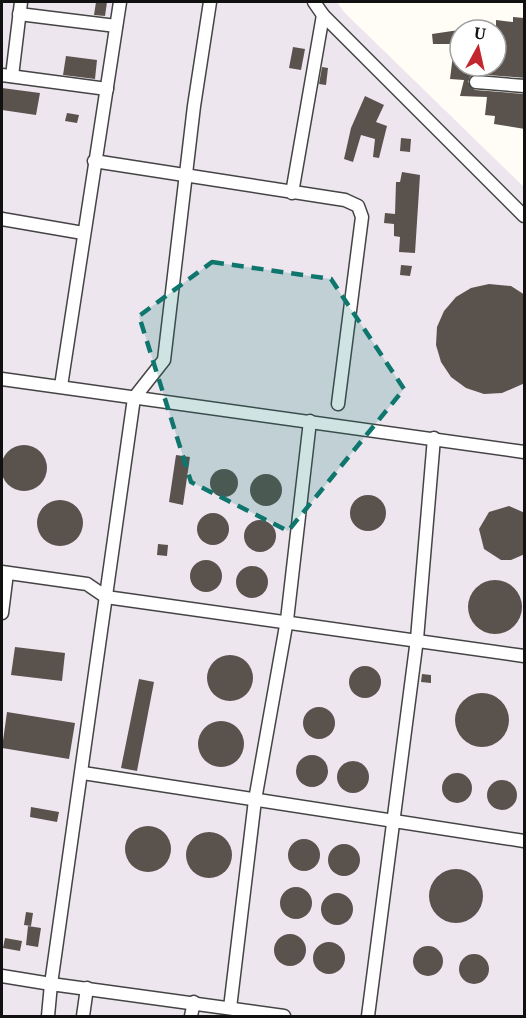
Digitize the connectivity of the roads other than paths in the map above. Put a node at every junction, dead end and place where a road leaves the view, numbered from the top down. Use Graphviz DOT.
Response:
graph roads {
  1 [pos="120,2"];
  2 [pos="210,2"];
  3 [pos="314,2"];
  4 [pos="20,8"];
  5 [pos="323,15"];
  6 [pos="116,26"];
  7 [pos="7,75"];
  8 [pos="476,82"];
  9 [pos="525,86"];
  10 [pos="107,89"];
  11 [pos="94,161"];
  12 [pos="185,177"];
  13 [pos="292,193"];
  14 [pos="525,216"];
  15 [pos="2,219"];
  16 [pos="83,233"];
  17 [pos="2,379"];
  18 [pos="61,386"];
  19 [pos="134,398"];
  20 [pos="338,404"];
  21 [pos="310,421"];
  22 [pos="434,438"];
  23 [pos="525,452"];
  24 [pos="4,573"];
  25 [pos="106,597"];
  26 [pos="2,613"];
  27 [pos="287,620"];
  28 [pos="417,639"];
  29 [pos="525,656"];
  30 [pos="83,774"];
  31 [pos="255,800"];
  32 [pos="393,821"];
  33 [pos="525,841"];
  34 [pos="2,976"];
  35 [pos="51,984"];
  36 [pos="87,988"];
  37 [pos="194,1002"];
  38 [pos="230,1008"];
  39 [pos="48,1017"];
  40 [pos="83,1017"];
  41 [pos="191,1017"];
  42 [pos="284,1017"];
  43 [pos="368,1017"];
  1 -- 6 [label="street"];
  2 -- 12 [label="street"];
  3 -- 5 [label="street"];
  4 -- 6 [label="street"];
  4 -- 7 [label="street"];
  5 -- 13 [label="street"];
  5 -- 14 [label="street"];
  6 -- 10 [label="street"];
  7 -- 10 [label="street"];
  8 -- 9 [label="street"];
  10 -- 11 [label="street"];
  11 -- 12 [label="street"];
  11 -- 16 [label="street"];
  12 -- 13 [label="street"];
  12 -- 19 [label="street"];
  13 -- 20 [label="street"];
  15 -- 16 [label="street"];
  16 -- 18 [label="street"];
  17 -- 18 [label="street"];
  18 -- 19 [label="street"];
  19 -- 21 [label="street"];
  19 -- 25 [label="street"];
  21 -- 22 [label="street"];
  21 -- 27 [label="street"];
  22 -- 23 [label="street"];
  22 -- 28 [label="street"];
  24 -- 25 [label="street"];
  24 -- 26 [label="street"];
  25 -- 27 [label="street"];
  25 -- 30 [label="street"];
  27 -- 28 [label="street"];
  27 -- 31 [label="street"];
  28 -- 29 [label="street"];
  28 -- 32 [label="street"];
  30 -- 31 [label="street"];
  30 -- 35 [label="street"];
  31 -- 32 [label="street"];
  31 -- 38 [label="street"];
  32 -- 33 [label="street"];
  32 -- 43 [label="street"];
  34 -- 35 [label="street"];
  35 -- 36 [label="street"];
  35 -- 39 [label="street"];
  36 -- 37 [label="street"];
  36 -- 40 [label="street"];
  37 -- 38 [label="street"];
  37 -- 41 [label="street"];
  38 -- 42 [label="street"];
}
